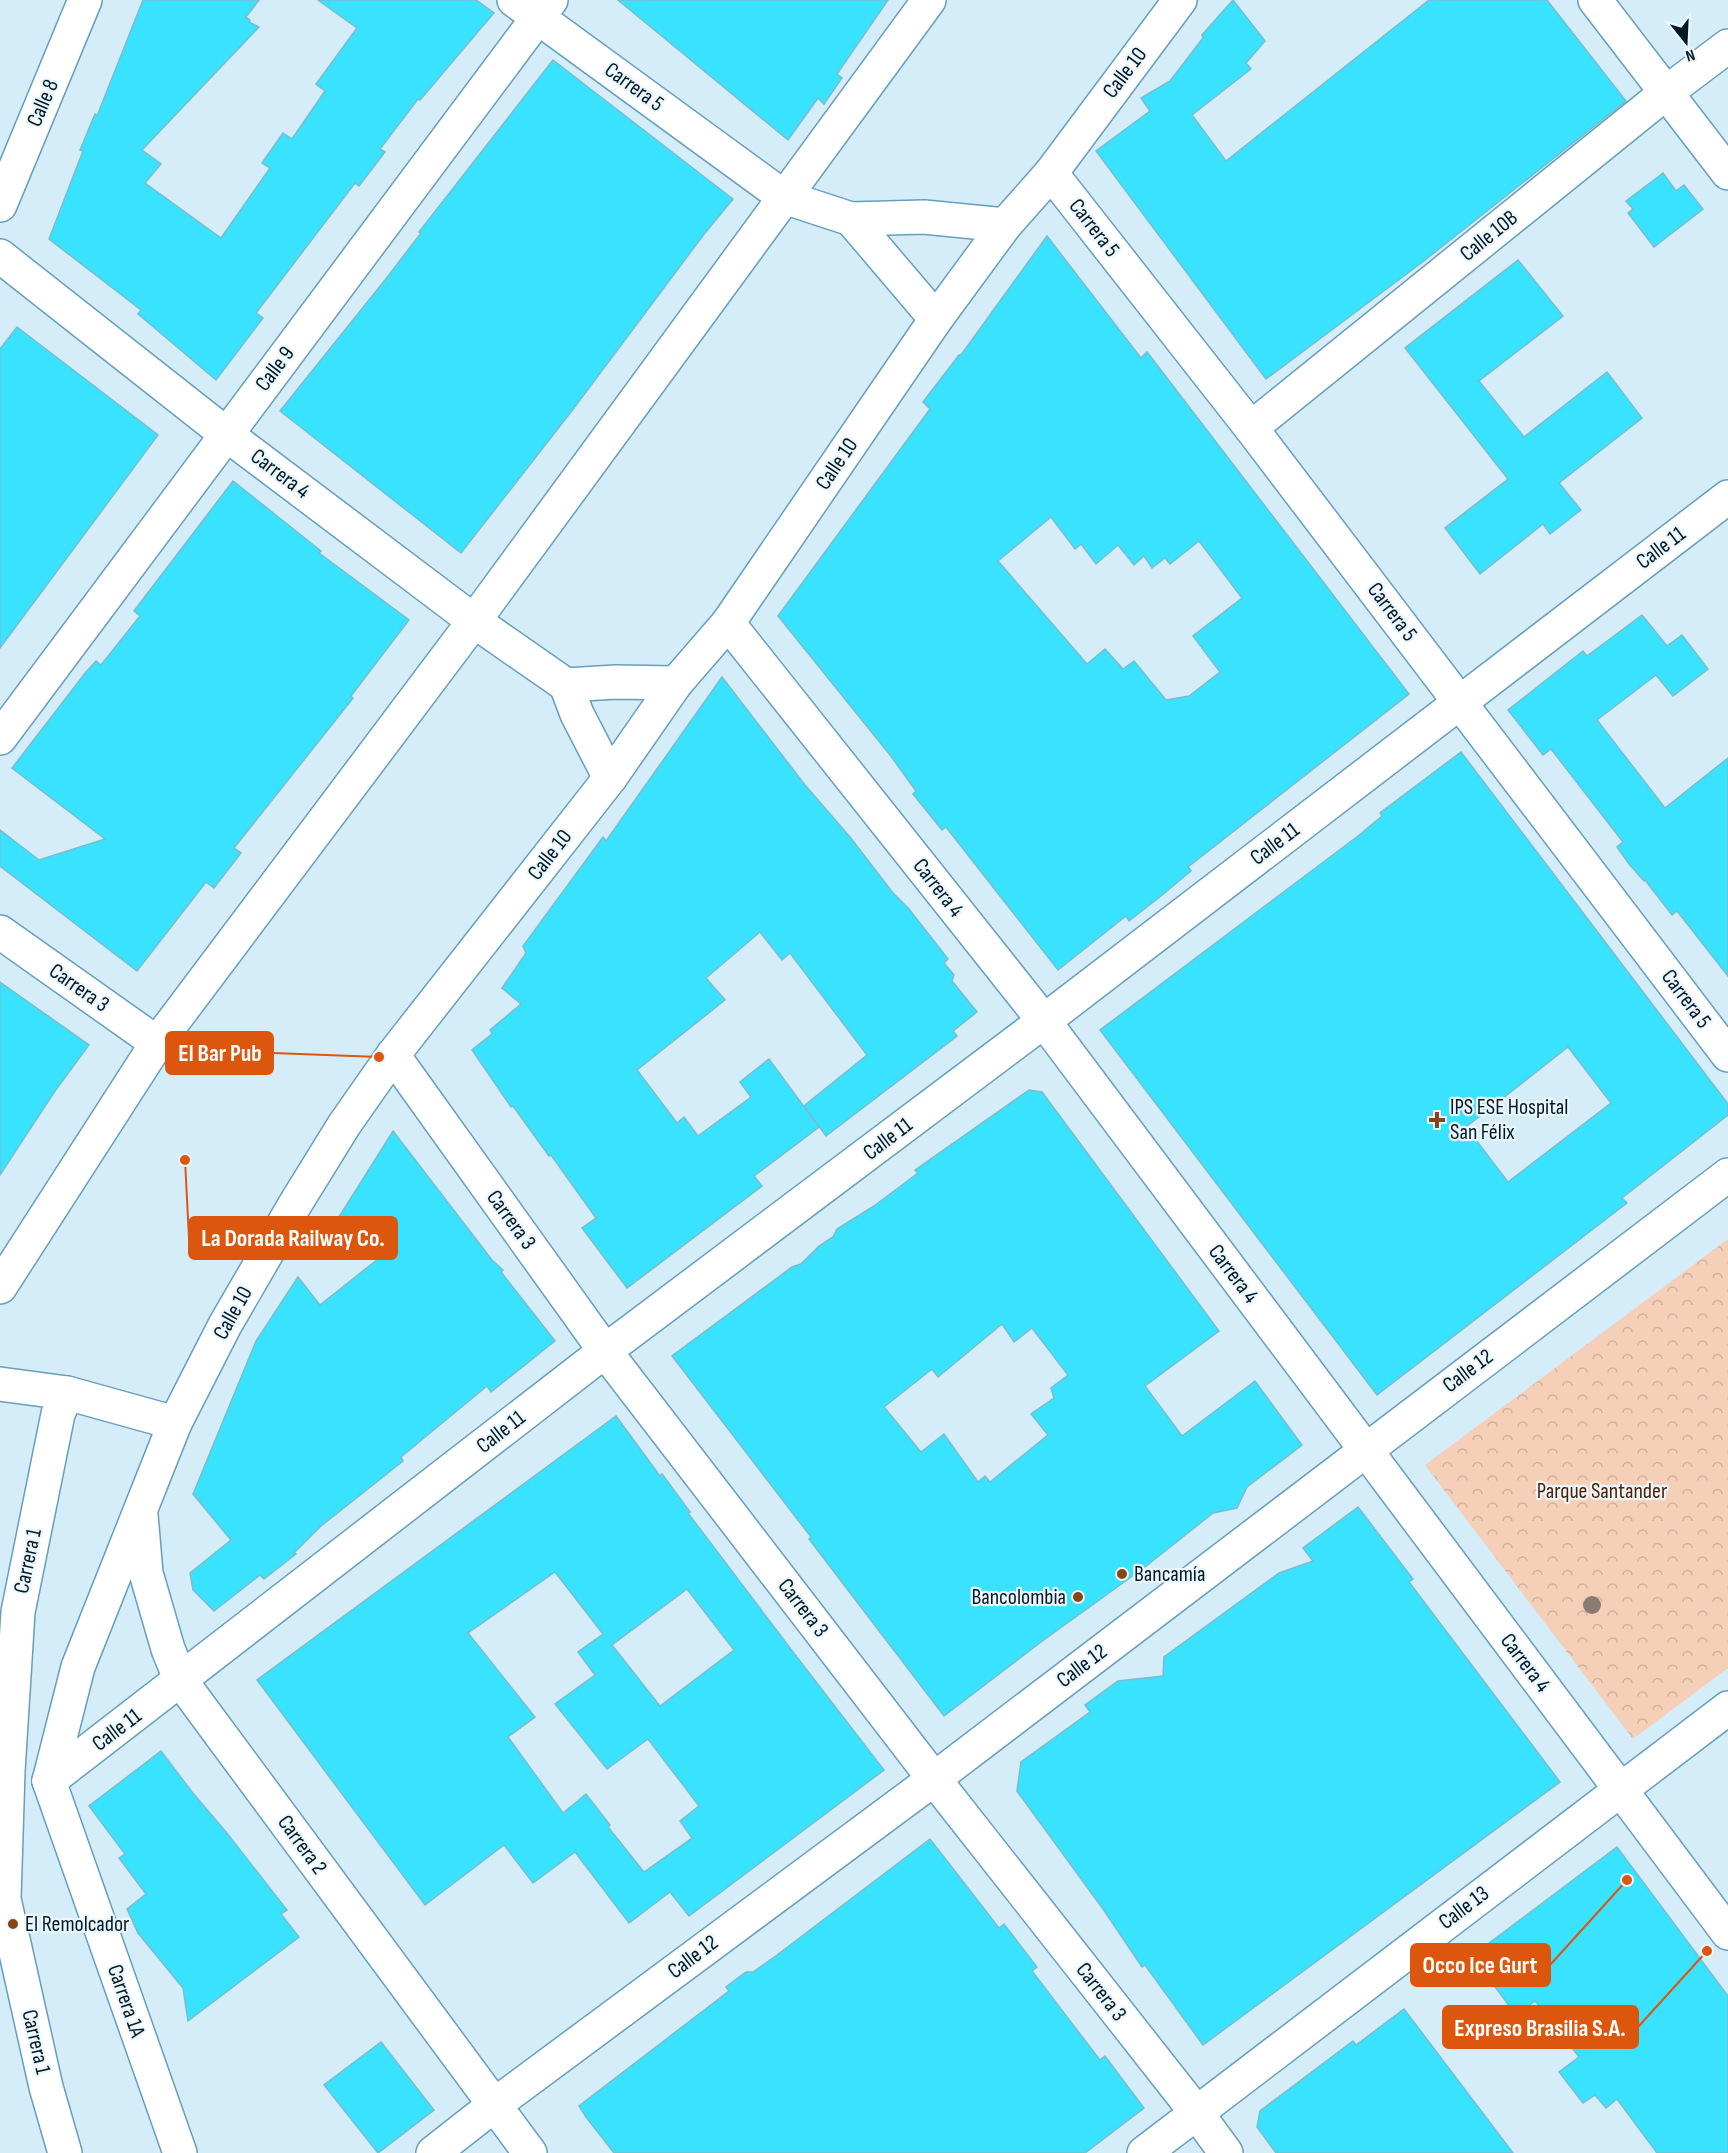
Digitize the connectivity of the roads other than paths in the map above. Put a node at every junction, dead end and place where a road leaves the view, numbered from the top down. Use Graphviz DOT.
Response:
graph roads {
  1 [pos="85,0"];
  2 [pos="929,0"];
  3 [pos="1180,0"];
  4 [pos="1595,0"];
  5 [pos="535,6"];
  6 [pos="1728,46"];
  7 [pos="1667,92"];
  8 [pos="1051,173"];
  9 [pos="1728,173"];
  10 [pos="784,197"];
  11 [pos="0,205"];
  12 [pos="851,219"];
  13 [pos="1005,225"];
  14 [pos="0,256"];
  15 [pos="936,319"];
  16 [pos="1251,428"];
  17 [pos="226,434"];
  18 [pos="1728,497"];
  19 [pos="474,621"];
  20 [pos="728,623"];
  21 [pos="676,683"];
  22 [pos="566,685"];
  23 [pos="1460,702"];
  24 [pos="0,738"];
  25 [pos="610,778"];
  26 [pos="0,932"];
  27 [pos="1044,1021"];
  28 [pos="157,1043"];
  29 [pos="393,1055"];
  30 [pos="1728,1055"];
  31 [pos="1728,1175"];
  32 [pos="0,1287"];
  33 [pos="605,1351"];
  34 [pos="0,1384"];
  35 [pos="67,1393"];
  36 [pos="175,1424"];
  37 [pos="1365,1450"];
  38 [pos="141,1507"];
  39 [pos="181,1681"];
  40 [pos="1728,1708"];
  41 [pos="934,1779"];
  42 [pos="49,1781"];
  43 [pos="1620,1789"];
  44 [pos="1728,1934"];
  45 [pos="493,2106"];
  46 [pos="1196,2112"];
  47 [pos="64,2153"];
  48 [pos="180,2153"];
  49 [pos="433,2153"];
  50 [pos="530,2153"];
  51 [pos="1144,2153"];
  52 [pos="1226,2153"];
  1 -- 11 [label="street, Calle 8"];
  2 -- 10 [label="street"];
  3 -- 8 [label="street, Calle 10"];
  4 -- 7 [label="street"];
  5 -- 10 [label="street, Carrera 5"];
  5 -- 17 [label="street, Calle 9"];
  6 -- 7 [label="street, Calle 10B"];
  7 -- 9 [label="street"];
  7 -- 16 [label="street, Calle 10B"];
  8 -- 13 [label="street, Calle 10"];
  8 -- 16 [label="street, Carrera 5"];
  10 -- 12 [label="street, Carrera 5"];
  10 -- 19 [label="street"];
  12 -- 13 [label="street, Carrera 5"];
  12 -- 15 [label="street"];
  13 -- 15 [label="street, Calle 10"];
  14 -- 17 [label="street, Carrera 4"];
  15 -- 20 [label="street, Calle 10"];
  16 -- 23 [label="street, Carrera 5"];
  17 -- 19 [label="street, Carrera 4"];
  17 -- 24 [label="street, Calle 9"];
  18 -- 23 [label="street, Calle 11"];
  19 -- 22 [label="street, Carrera 4"];
  19 -- 28 [label="street"];
  20 -- 21 [label="street, Calle 10"];
  20 -- 27 [label="street, Carrera 4"];
  21 -- 22 [label="street"];
  21 -- 25 [label="street, Calle 10"];
  22 -- 25 [label="street"];
  23 -- 27 [label="street, Calle 11"];
  23 -- 30 [label="street, Carrera 5"];
  25 -- 29 [label="street, Calle 10"];
  26 -- 28 [label="street, Carrera 3"];
  27 -- 33 [label="street, Calle 11"];
  27 -- 37 [label="street, Carrera 4"];
  28 -- 32 [label="street"];
  29 -- 33 [label="street, Carrera 3"];
  29 -- 36 [label="street, Calle 10"];
  31 -- 37 [label="street, Calle 12"];
  33 -- 39 [label="street, Calle 11"];
  33 -- 41 [label="street, Carrera 3"];
  34 -- 35 [label="street"];
  35 -- 36 [label="street"];
  35 -- 47 [label="street, Carrera 1"];
  36 -- 38 [label="street, Calle 10"];
  37 -- 41 [label="street, Calle 12"];
  37 -- 43 [label="street, Carrera 4"];
  38 -- 39 [label="street, Carrera 2"];
  38 -- 42 [label="street, Calle 10"];
  39 -- 42 [label="street, Calle 11"];
  39 -- 45 [label="street, Carrera 2"];
  40 -- 43 [label="street, Calle 13"];
  41 -- 45 [label="street, Calle 12"];
  41 -- 46 [label="street, Carrera 3"];
  42 -- 48 [label="street, Carrera 1A"];
  43 -- 44 [label="street, Carrera 4"];
  43 -- 46 [label="street, Calle 13"];
  45 -- 49 [label="street, Calle 12"];
  45 -- 50 [label="street, Carrera 2"];
  46 -- 51 [label="street, Calle 13"];
  46 -- 52 [label="street, Carrera 3"];
}
